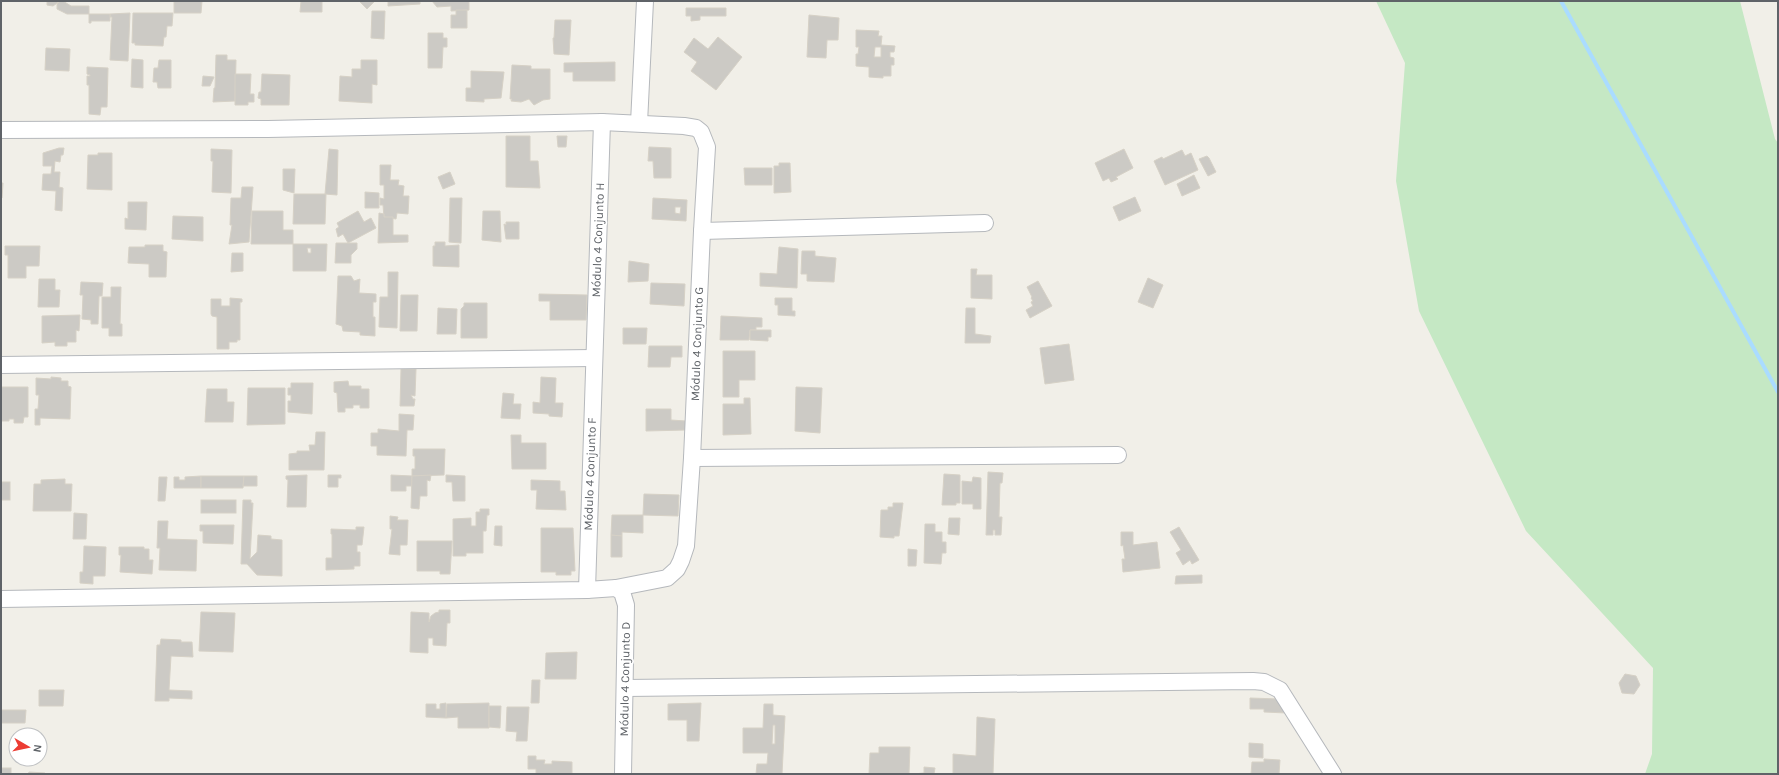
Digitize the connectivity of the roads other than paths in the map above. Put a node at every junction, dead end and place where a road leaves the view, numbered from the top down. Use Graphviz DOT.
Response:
graph roads {
  1 [pos="645,1"];
  2 [pos="602,122"];
  3 [pos="639,124"];
  4 [pos="1,130"];
  5 [pos="985,223"];
  6 [pos="702,231"];
  7 [pos="594,358"];
  8 [pos="1,365"];
  9 [pos="1118,455"];
  10 [pos="692,458"];
  11 [pos="616,588"];
  12 [pos="587,590"];
  13 [pos="1,599"];
  14 [pos="625,688"];
  15 [pos="623,774"];
  16 [pos="1333,774"];
  1 -- 3 [label="street"];
  2 -- 3 [label="street, Módulo 4 Conjunto G"];
  2 -- 4 [label="street, Módulo 4 Conjunto G"];
  2 -- 7 [label="street, Módulo 4 Conjunto H"];
  3 -- 6 [label="street, Módulo 4 Conjunto G"];
  5 -- 6 [label="street"];
  6 -- 10 [label="street, Módulo 4 Conjunto G"];
  7 -- 8 [label="street"];
  7 -- 12 [label="street, Módulo 4 Conjunto F"];
  9 -- 10 [label="street"];
  10 -- 11 [label="street, Módulo 4 Conjunto G"];
  11 -- 12 [label="street, Módulo 4 Conjunto G"];
  11 -- 14 [label="street, Módulo 4 Conjunto D"];
  12 -- 13 [label="street, Módulo 4 Conjunto G"];
  14 -- 15 [label="street, Módulo 4 Conjunto D"];
  14 -- 16 [label="street"];
}
